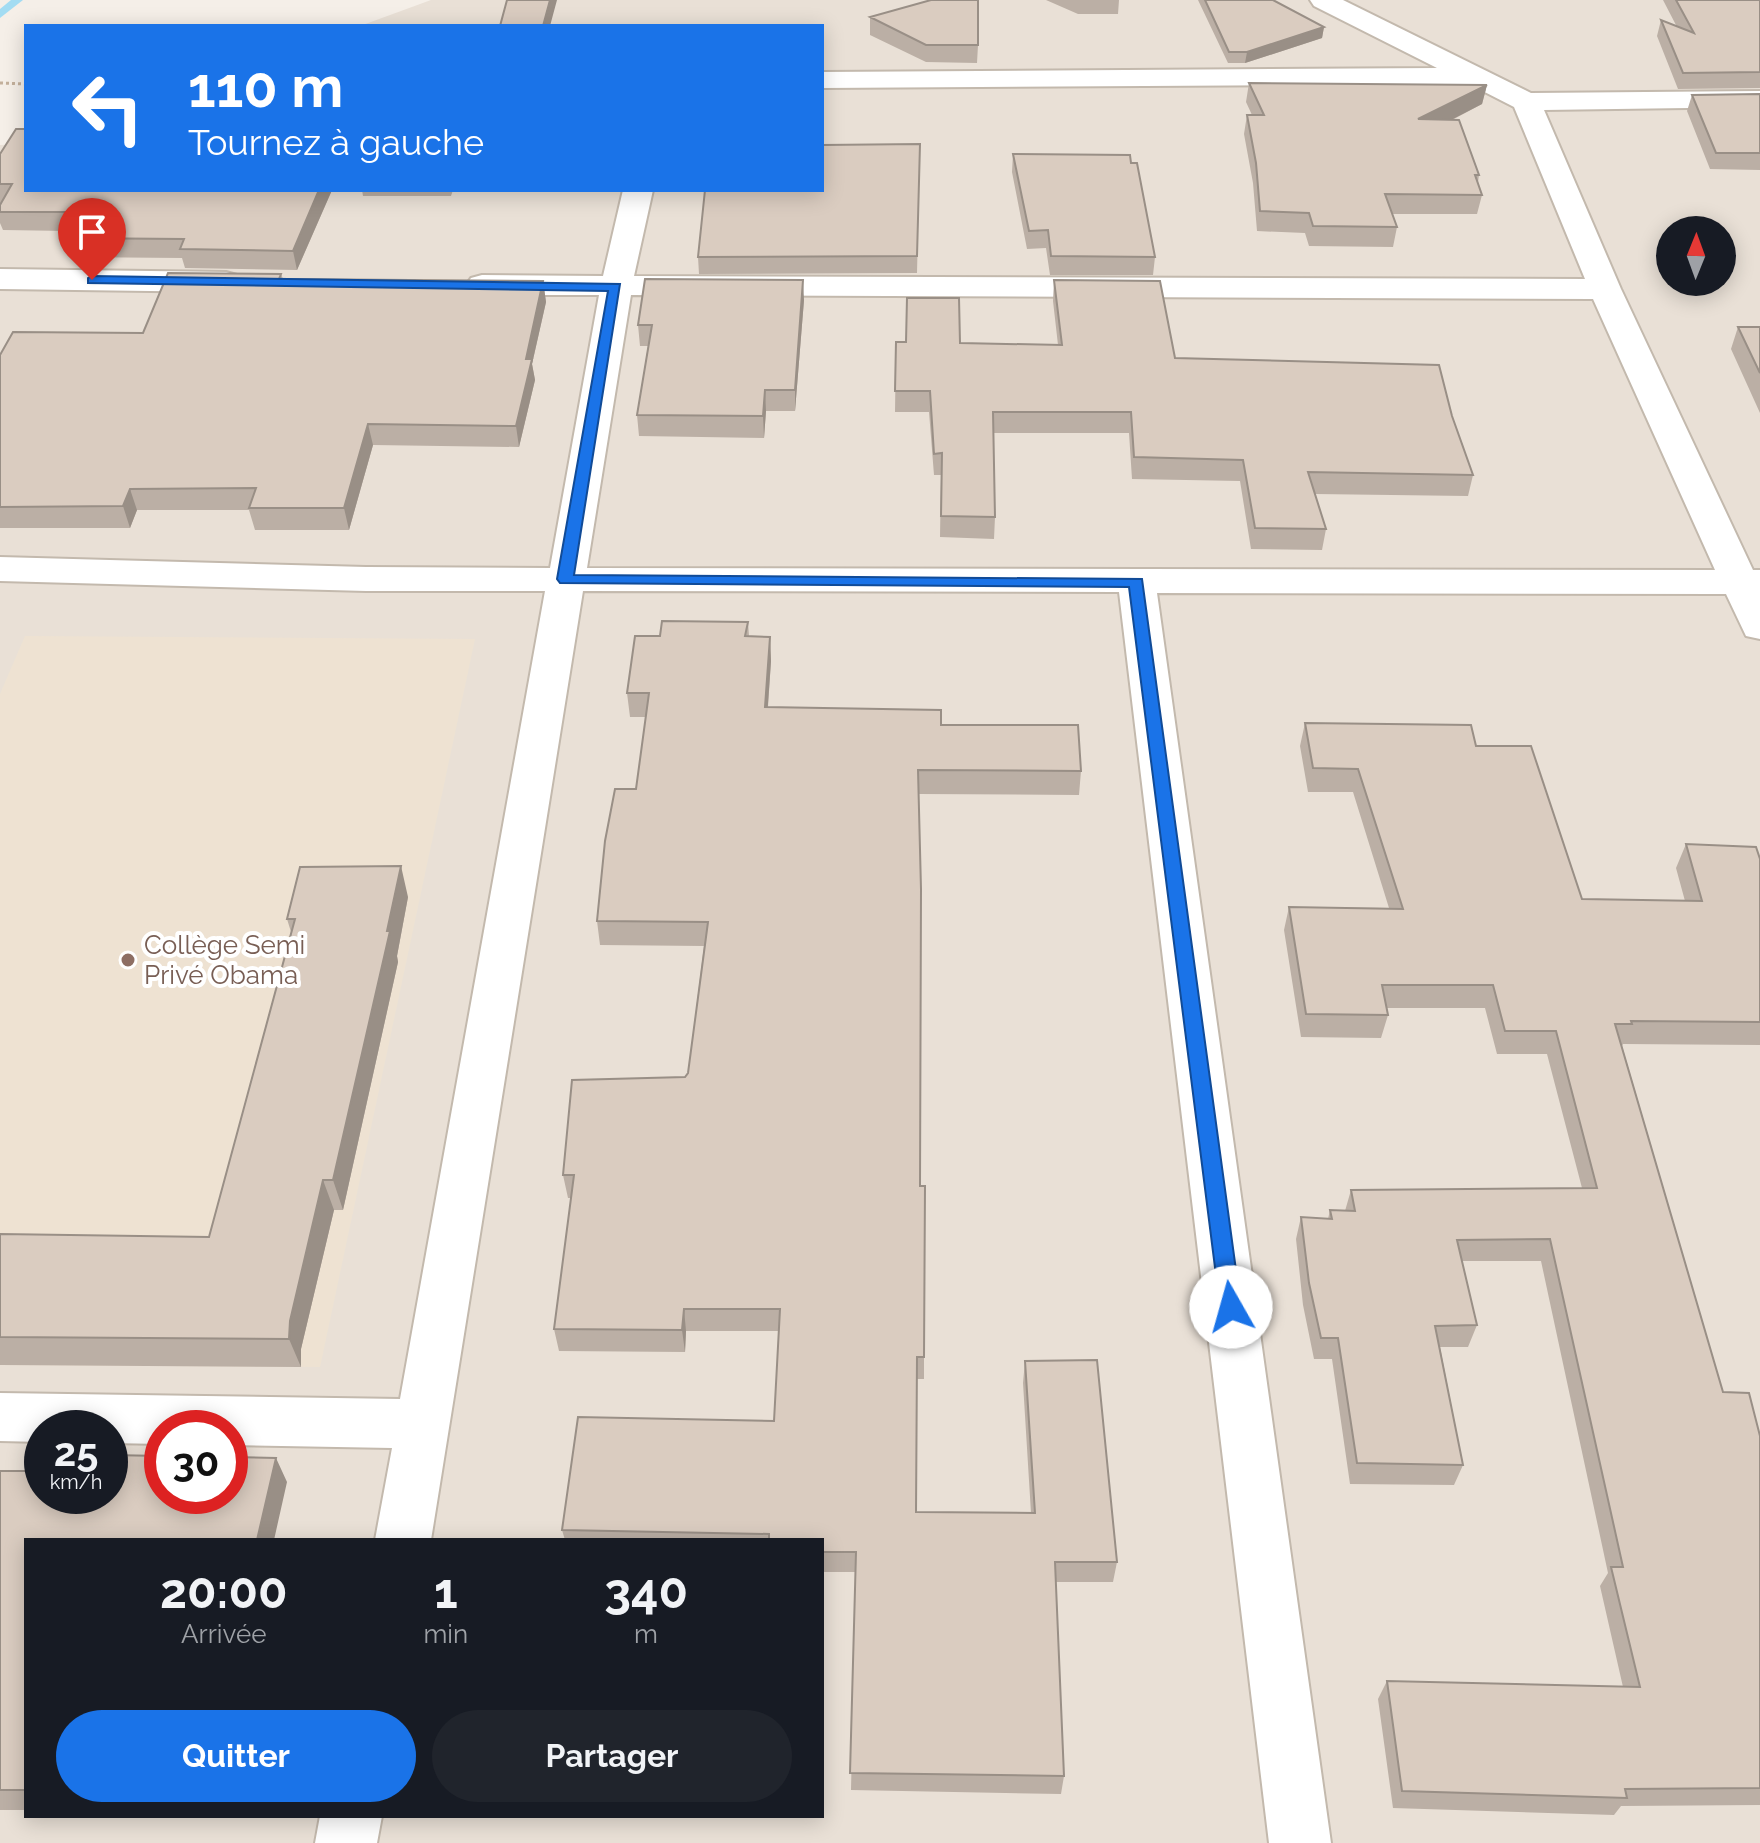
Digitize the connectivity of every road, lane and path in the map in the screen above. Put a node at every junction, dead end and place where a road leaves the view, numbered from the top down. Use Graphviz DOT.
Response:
graph roads {
  1 [pos="1323,0"];
  2 [pos="1478,76"];
  3 [pos="824,80"];
  4 [pos="0,83"];
  5 [pos="24,84"];
  6 [pos="1760,99"];
  7 [pos="1526,102"];
  8 [pos="638,192"];
  9 [pos="0,279"];
  10 [pos="253,282"];
  11 [pos="458,285"];
  12 [pos="616,287"];
  13 [pos="1605,289"];
  14 [pos="0,569"];
  15 [pos="565,579"];
  16 [pos="1750,582"];
  17 [pos="1137,583"];
  18 [pos="1760,627"];
  19 [pos="0,1417"];
  20 [pos="424,1424"];
  21 [pos="403,1538"];
  22 [pos="351,1818"];
  23 [pos="346,1843"];
  24 [pos="1300,1843"];
  1 -- 2 [label="street"];
  2 -- 3 [label="street"];
  2 -- 7 [label="street"];
  4 -- 5 [label="path"];
  6 -- 7 [label="street"];
  7 -- 13 [label="street"];
  8 -- 12 [label="street"];
  9 -- 10 [label="street"];
  11 -- 12 [label="street"];
  12 -- 13 [label="street"];
  12 -- 15 [label="street"];
  13 -- 16 [label="street"];
  14 -- 15 [label="street"];
  15 -- 17 [label="street"];
  15 -- 20 [label="street"];
  16 -- 17 [label="street"];
  16 -- 18 [label="street"];
  17 -- 24 [label="street"];
  19 -- 20 [label="street"];
  20 -- 21 [label="street"];
  22 -- 23 [label="street"];
}
